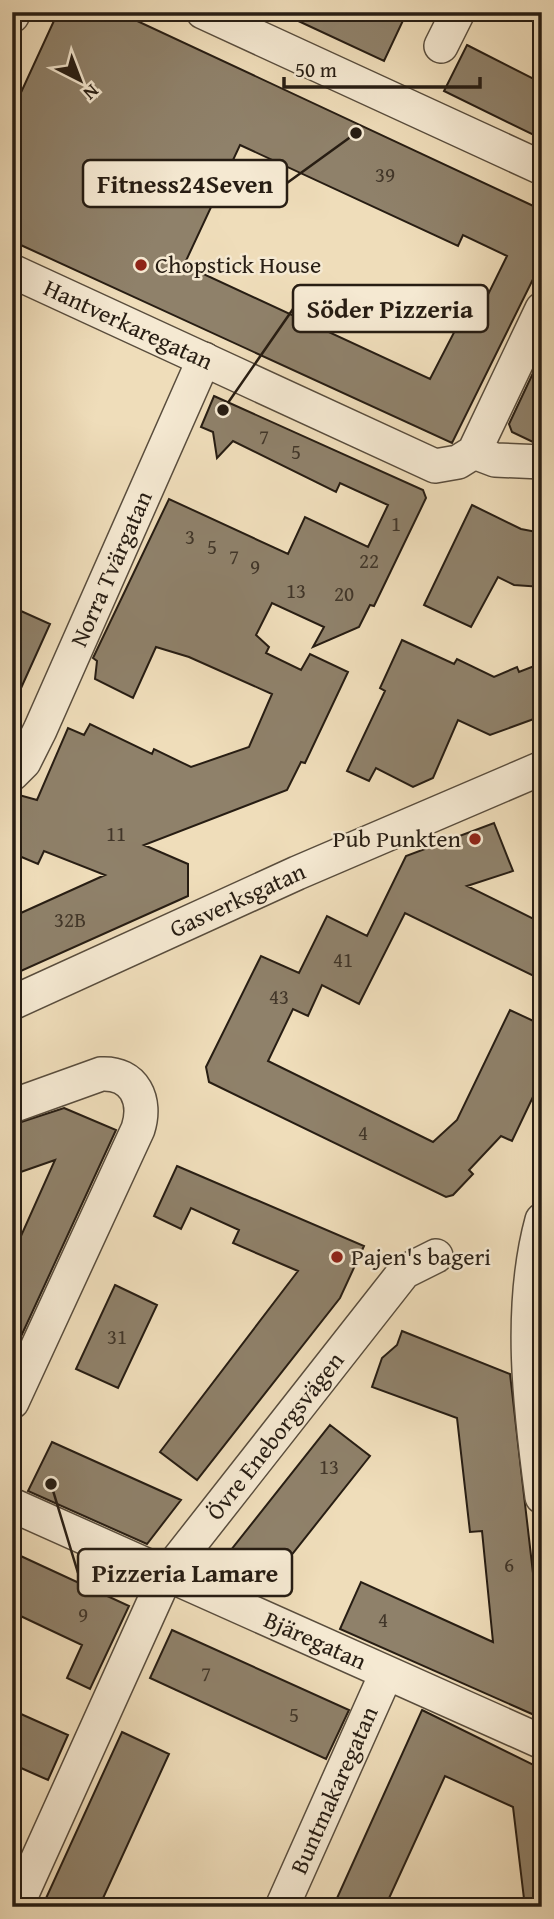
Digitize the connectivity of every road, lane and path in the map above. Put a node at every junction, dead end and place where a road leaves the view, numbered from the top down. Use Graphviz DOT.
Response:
graph roads {
  1 [pos="203,12"];
  2 [pos="458,12"];
  3 [pos="441,46"];
  4 [pos="542,168"];
  5 [pos="12,271"];
  6 [pos="542,309"];
  7 [pos="204,359"];
  8 [pos="474,452"];
  9 [pos="542,462"];
  10 [pos="542,768"];
  11 [pos="12,774"];
  12 [pos="12,1003"];
  13 [pos="12,1106"];
  14 [pos="542,1220"];
  15 [pos="436,1256"];
  16 [pos="12,1402"];
  17 [pos="542,1497"];
  18 [pos="12,1505"];
  19 [pos="166,1575"];
  20 [pos="386,1674"];
  21 [pos="542,1742"];
  22 [pos="16,1907"];
  23 [pos="282,1907"];
  1 -- 4 [label="street"];
  2 -- 3 [label="street"];
  5 -- 7 [label="street, Hantverkaregatan"];
  6 -- 8 [label="street"];
  7 -- 8 [label="street, Hantverkaregatan"];
  7 -- 11 [label="street, Norra Tvärgatan"];
  8 -- 9 [label="street"];
  10 -- 12 [label="street, Gasverksgatan"];
  13 -- 16 [label="street"];
  14 -- 17 [label="street"];
  15 -- 19 [label="street, Övre Eneborgsvägen"];
  18 -- 19 [label="street, Bjäregatan"];
  19 -- 20 [label="street, Bjäregatan"];
  19 -- 22 [label="street, Övre Eneborgsvägen"];
  20 -- 21 [label="street, Bjäregatan"];
  20 -- 23 [label="street, Buntmakaregatan"];
}
